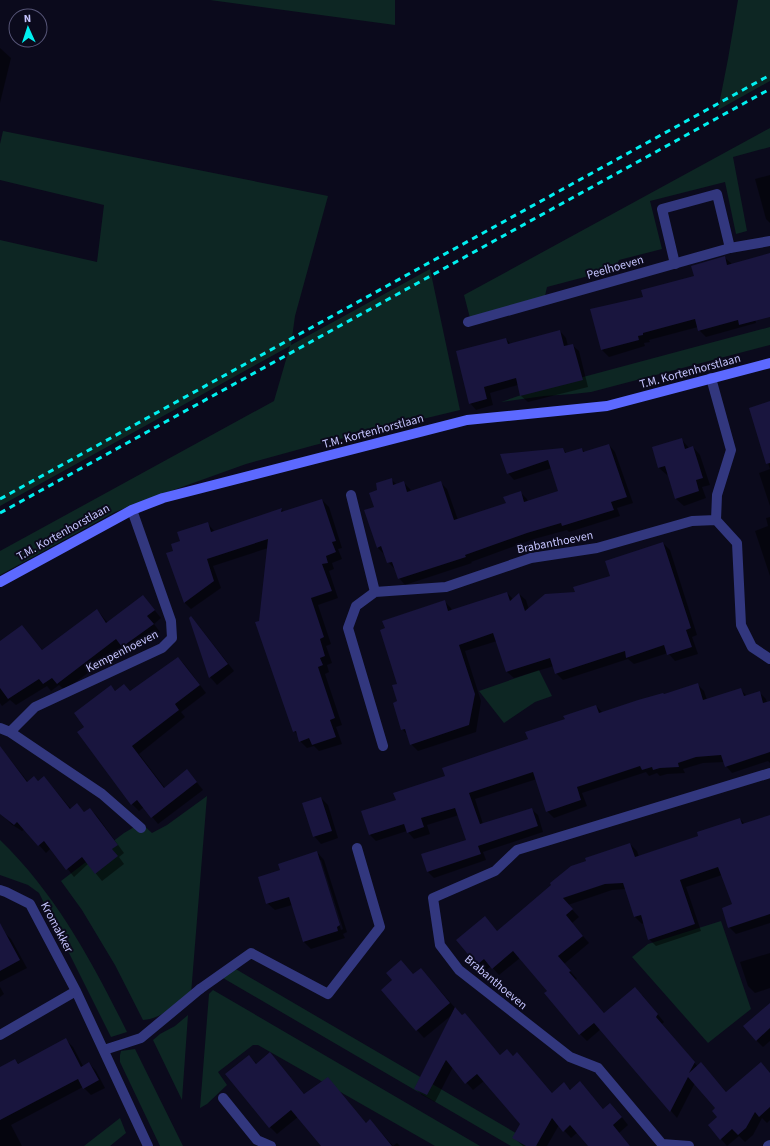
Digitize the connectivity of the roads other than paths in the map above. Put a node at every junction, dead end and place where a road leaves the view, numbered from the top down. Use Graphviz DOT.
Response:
graph roads {
  1 [pos="770,241"];
  2 [pos="730,248"];
  3 [pos="675,264"];
  4 [pos="468,322"];
  5 [pos="770,363"];
  6 [pos="711,378"];
  7 [pos="351,495"];
  8 [pos="132,510"];
  9 [pos="716,520"];
  10 [pos="0,582"];
  11 [pos="375,592"];
  12 [pos="770,659"];
  13 [pos="0,728"];
  14 [pos="10,732"];
  15 [pos="383,746"];
  16 [pos="770,773"];
  17 [pos="142,828"];
  18 [pos="357,848"];
  19 [pos="0,890"];
  20 [pos="76,991"];
  21 [pos="0,1034"];
  22 [pos="104,1050"];
  23 [pos="223,1098"];
  24 [pos="661,1145"];
  25 [pos="148,1146"];
  26 [pos="271,1146"];
  27 [pos="689,1146"];
  1 -- 2 [label="street, Peelhoeven"];
  2 -- 3 [label="street, Peelhoeven"];
  2 -- 3 [label="street"];
  3 -- 4 [label="street, Peelhoeven"];
  5 -- 6 [label="street, T.M. Kortenhorstlaan"];
  6 -- 8 [label="street, T.M. Kortenhorstlaan"];
  6 -- 9 [label="street"];
  7 -- 11 [label="street"];
  8 -- 10 [label="street, T.M. Kortenhorstlaan"];
  8 -- 14 [label="street, Kempenhoeven"];
  9 -- 11 [label="street, Brabanthoeven"];
  9 -- 12 [label="street"];
  11 -- 15 [label="street"];
  13 -- 14 [label="street"];
  14 -- 17 [label="street"];
  16 -- 24 [label="street, Brabanthoeven"];
  18 -- 22 [label="street"];
  19 -- 20 [label="street, Kromakker"];
  20 -- 21 [label="street"];
  20 -- 22 [label="street, Kromakker"];
  22 -- 25 [label="street, Kromakker"];
  23 -- 26 [label="street"];
  24 -- 27 [label="street, Brabanthoeven"];
}
